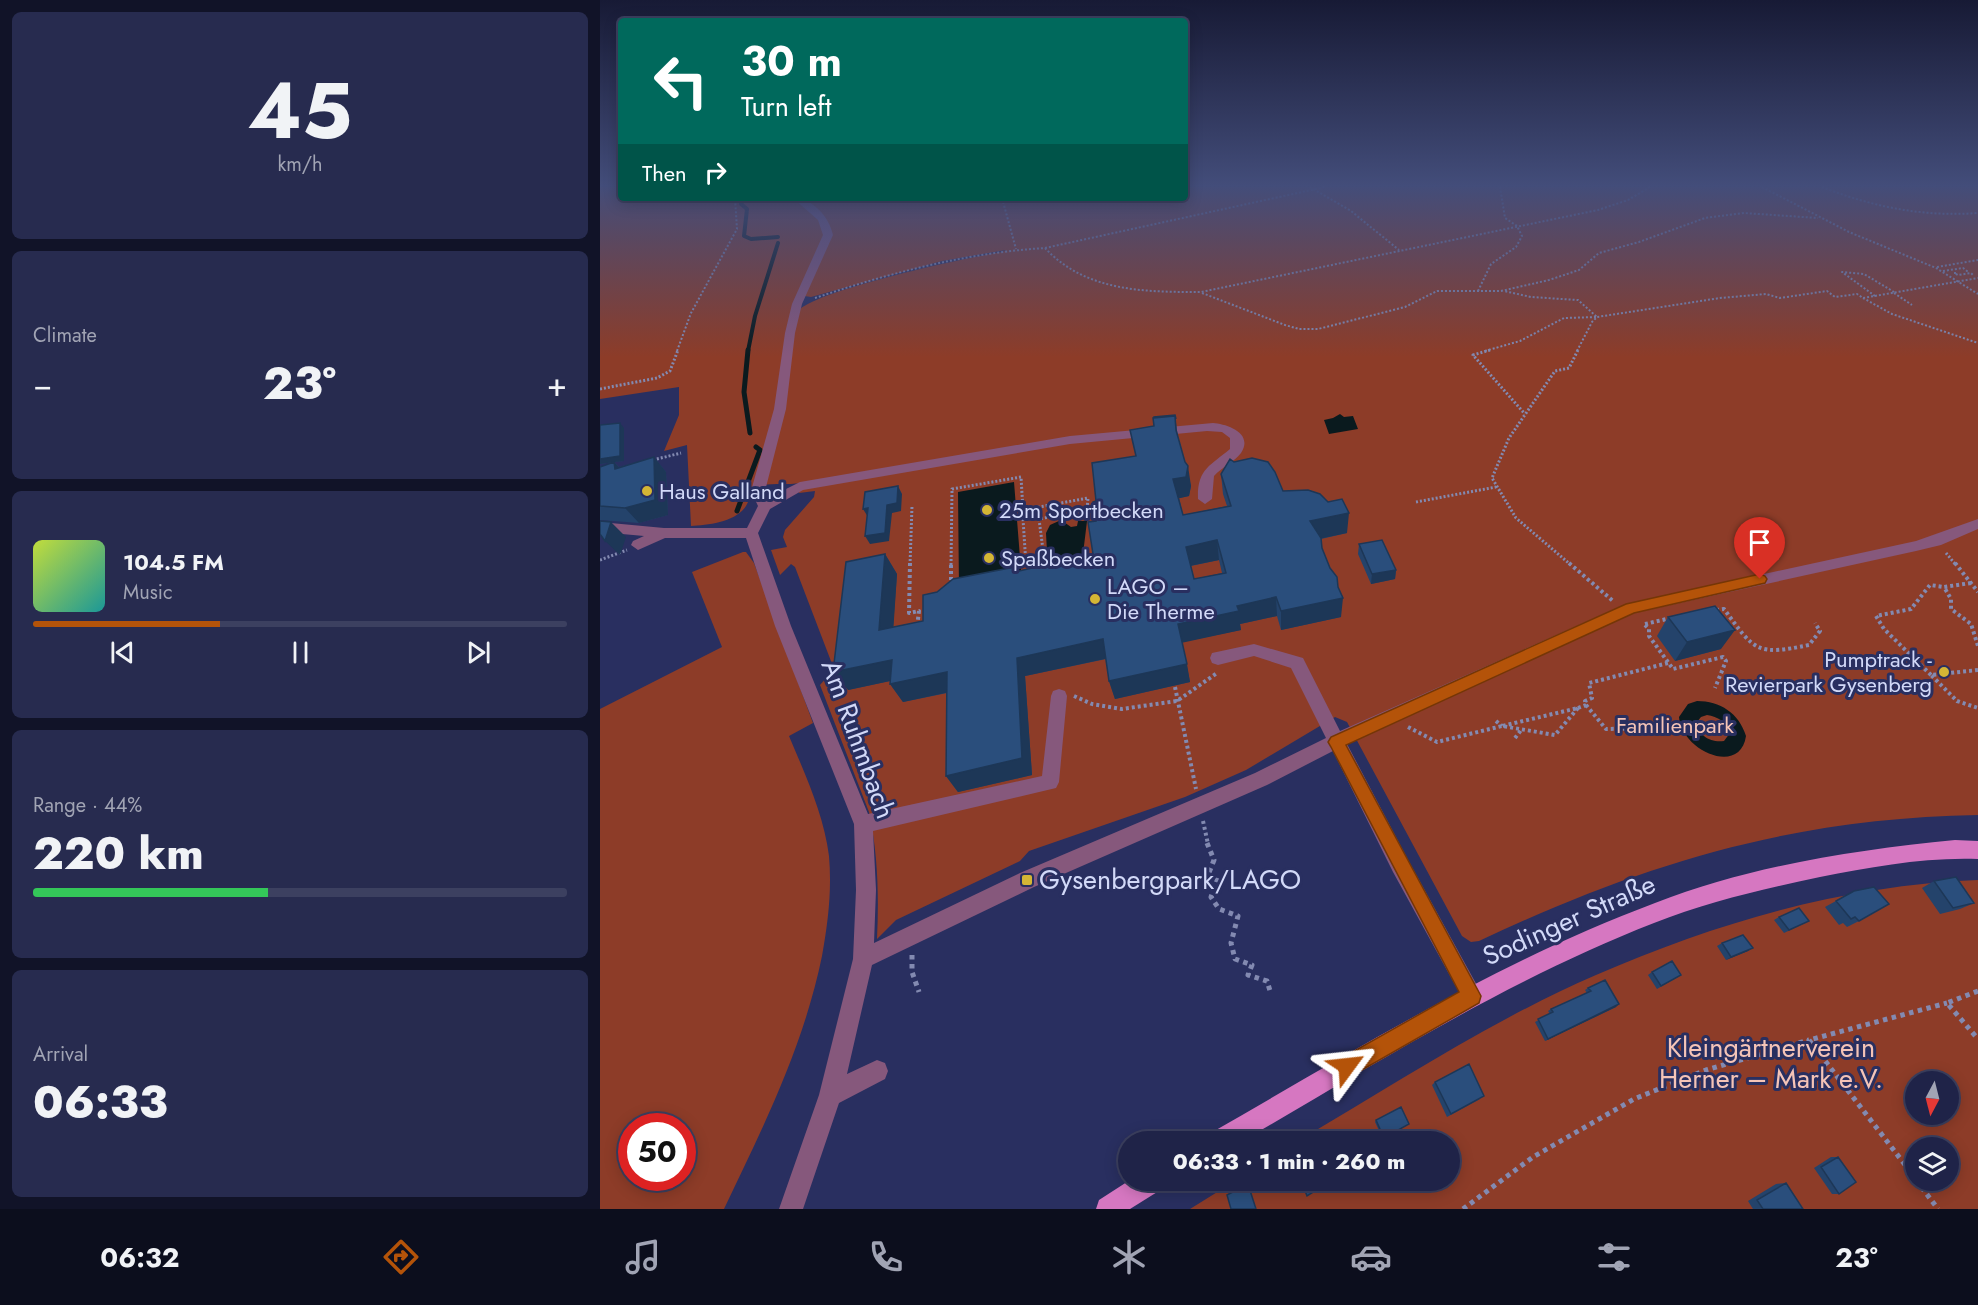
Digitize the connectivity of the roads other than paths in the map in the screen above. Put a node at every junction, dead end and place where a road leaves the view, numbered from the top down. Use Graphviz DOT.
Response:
graph roads {
  1 [pos="824,243"];
  2 [pos="1205,499"];
  3 [pos="765,506"];
  4 [pos="1978,524"];
  5 [pos="600,527"];
  6 [pos="664,533"];
  7 [pos="752,533"];
  8 [pos="638,545"];
  9 [pos="1218,658"];
  10 [pos="1059,696"];
  11 [pos="1336,742"];
  12 [pos="863,824"];
  13 [pos="1978,850"];
  14 [pos="863,958"];
  15 [pos="1472,996"];
  16 [pos="877,1071"];
  17 [pos="830,1095"];
  18 [pos="1236,1131"];
  19 [pos="1136,1191"];
  20 [pos="791,1209"];
  21 [pos="1108,1209"];
  1 -- 3 [label="street"];
  2 -- 3 [label="street"];
  3 -- 7 [label="street"];
  4 -- 11 [label="street"];
  5 -- 6 [label="street"];
  6 -- 7 [label="street"];
  6 -- 8 [label="street"];
  7 -- 12 [label="street, Am Ruhmbach"];
  9 -- 11 [label="street"];
  10 -- 12 [label="street"];
  11 -- 14 [label="street"];
  11 -- 15 [label="street"];
  12 -- 14 [label="street, Am Ruhmbach"];
  13 -- 15 [label="main road, Sodinger Straße"];
  14 -- 17 [label="street, Am Ruhmbach"];
  15 -- 18 [label="main road, Sodinger Straße"];
  16 -- 17 [label="street"];
  17 -- 20 [label="street, Am Ruhmbach"];
  19 -- 21 [label="main road"];
}
